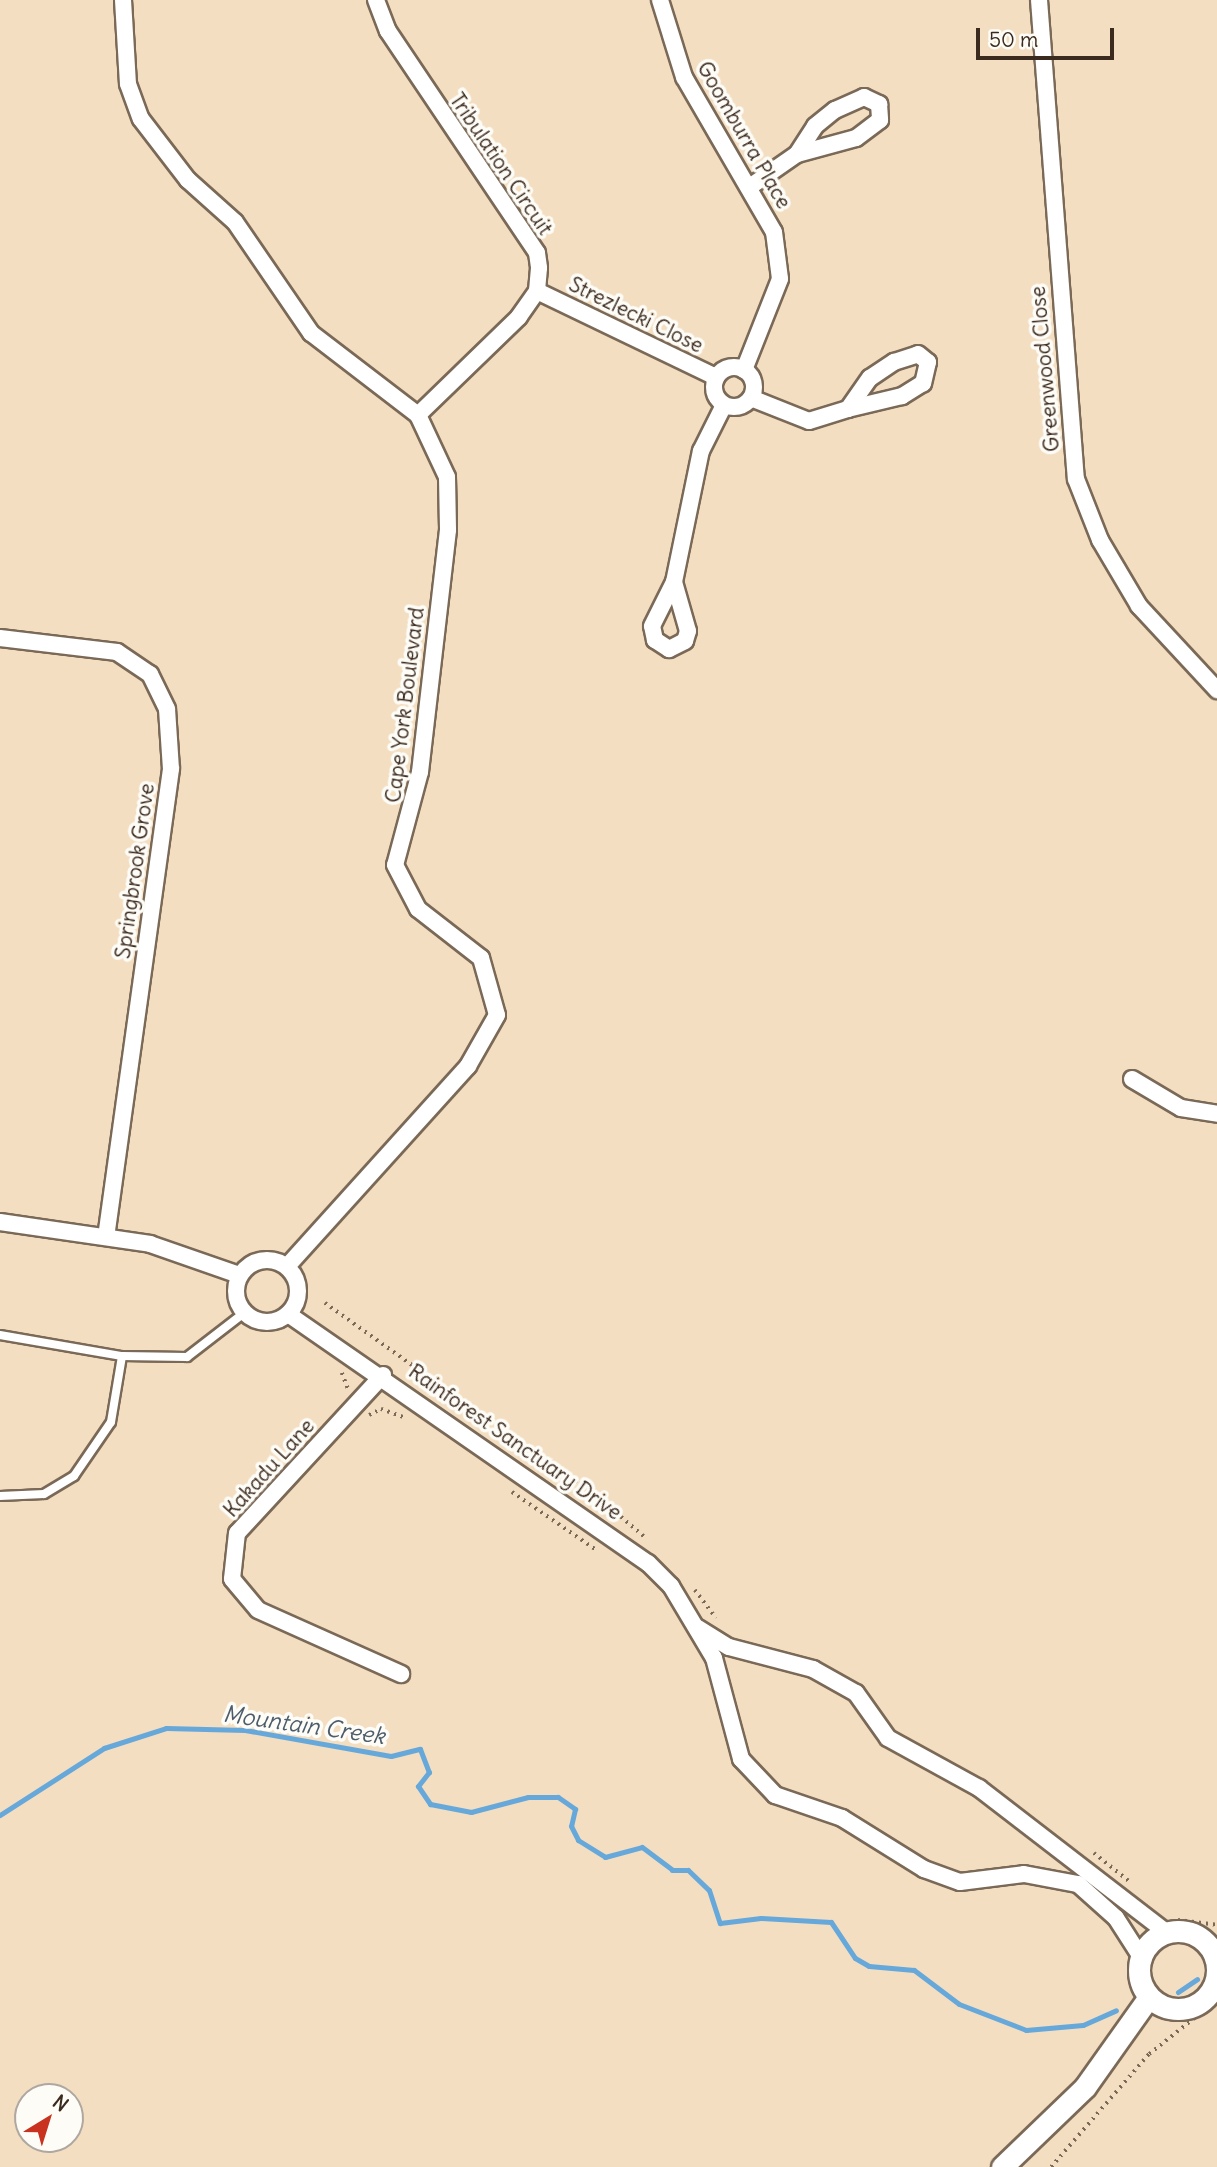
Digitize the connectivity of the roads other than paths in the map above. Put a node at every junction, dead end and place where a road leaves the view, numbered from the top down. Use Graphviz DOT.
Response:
graph roads {
  1 [pos="123,0"];
  2 [pos="376,0"];
  3 [pos="660,0"];
  4 [pos="1039,0"];
  5 [pos="797,154"];
  6 [pos="751,186"];
  7 [pos="537,291"];
  8 [pos="744,370"];
  9 [pos="716,377"];
  10 [pos="751,398"];
  11 [pos="724,405"];
  12 [pos="848,409"];
  13 [pos="418,415"];
  14 [pos="674,582"];
  15 [pos="0,638"];
  16 [pos="1217,690"];
  17 [pos="1132,1079"];
  18 [pos="1217,1114"];
  19 [pos="0,1222"];
  20 [pos="106,1235"];
  21 [pos="287,1266"];
  22 [pos="239,1276"];
  23 [pos="244,1313"];
  24 [pos="288,1314"];
  25 [pos="0,1335"];
  26 [pos="122,1356"];
  27 [pos="383,1375"];
  28 [pos="0,1496"];
  29 [pos="698,1628"];
  30 [pos="401,1674"];
  31 [pos="1167,1933"];
  32 [pos="1214,1951"];
  33 [pos="1141,1957"];
  34 [pos="1149,1997"];
  35 [pos="1002,2167"];
  1 -- 13 [label="street"];
  2 -- 7 [label="street, Tribulation Circuit"];
  3 -- 6 [label="street, Goomburra Place"];
  4 -- 16 [label="street, Greenwood Close"];
  5 -- 5 [label="street"];
  5 -- 6 [label="street"];
  6 -- 8 [label="street, Goomburra Place"];
  7 -- 9 [label="street, Strezlecki Close"];
  7 -- 13 [label="street"];
  8 -- 9 [label="street"];
  8 -- 10 [label="street"];
  9 -- 11 [label="street"];
  10 -- 11 [label="street"];
  10 -- 12 [label="street"];
  11 -- 14 [label="street"];
  12 -- 12 [label="street"];
  13 -- 21 [label="street, Cape York Boulevard"];
  15 -- 20 [label="street, Springbrook Grove"];
  17 -- 18 [label="street"];
  19 -- 20 [label="street"];
  20 -- 22 [label="street"];
  21 -- 22 [label="street"];
  21 -- 24 [label="street"];
  22 -- 23 [label="street"];
  23 -- 24 [label="street"];
  23 -- 26 [label="lane"];
  24 -- 27 [label="street, Rainforest Sanctuary Drive"];
  25 -- 26 [label="lane"];
  26 -- 28 [label="lane"];
  27 -- 29 [label="street, Rainforest Sanctuary Drive"];
  27 -- 30 [label="street, Kakadu Lane"];
  29 -- 31 [label="street, Rainforest Sanctuary Drive"];
  29 -- 33 [label="street, Rainforest Sanctuary Drive"];
  31 -- 32 [label="street"];
  31 -- 33 [label="street"];
  32 -- 34 [label="street"];
  33 -- 34 [label="street"];
  34 -- 35 [label="street"];
}
